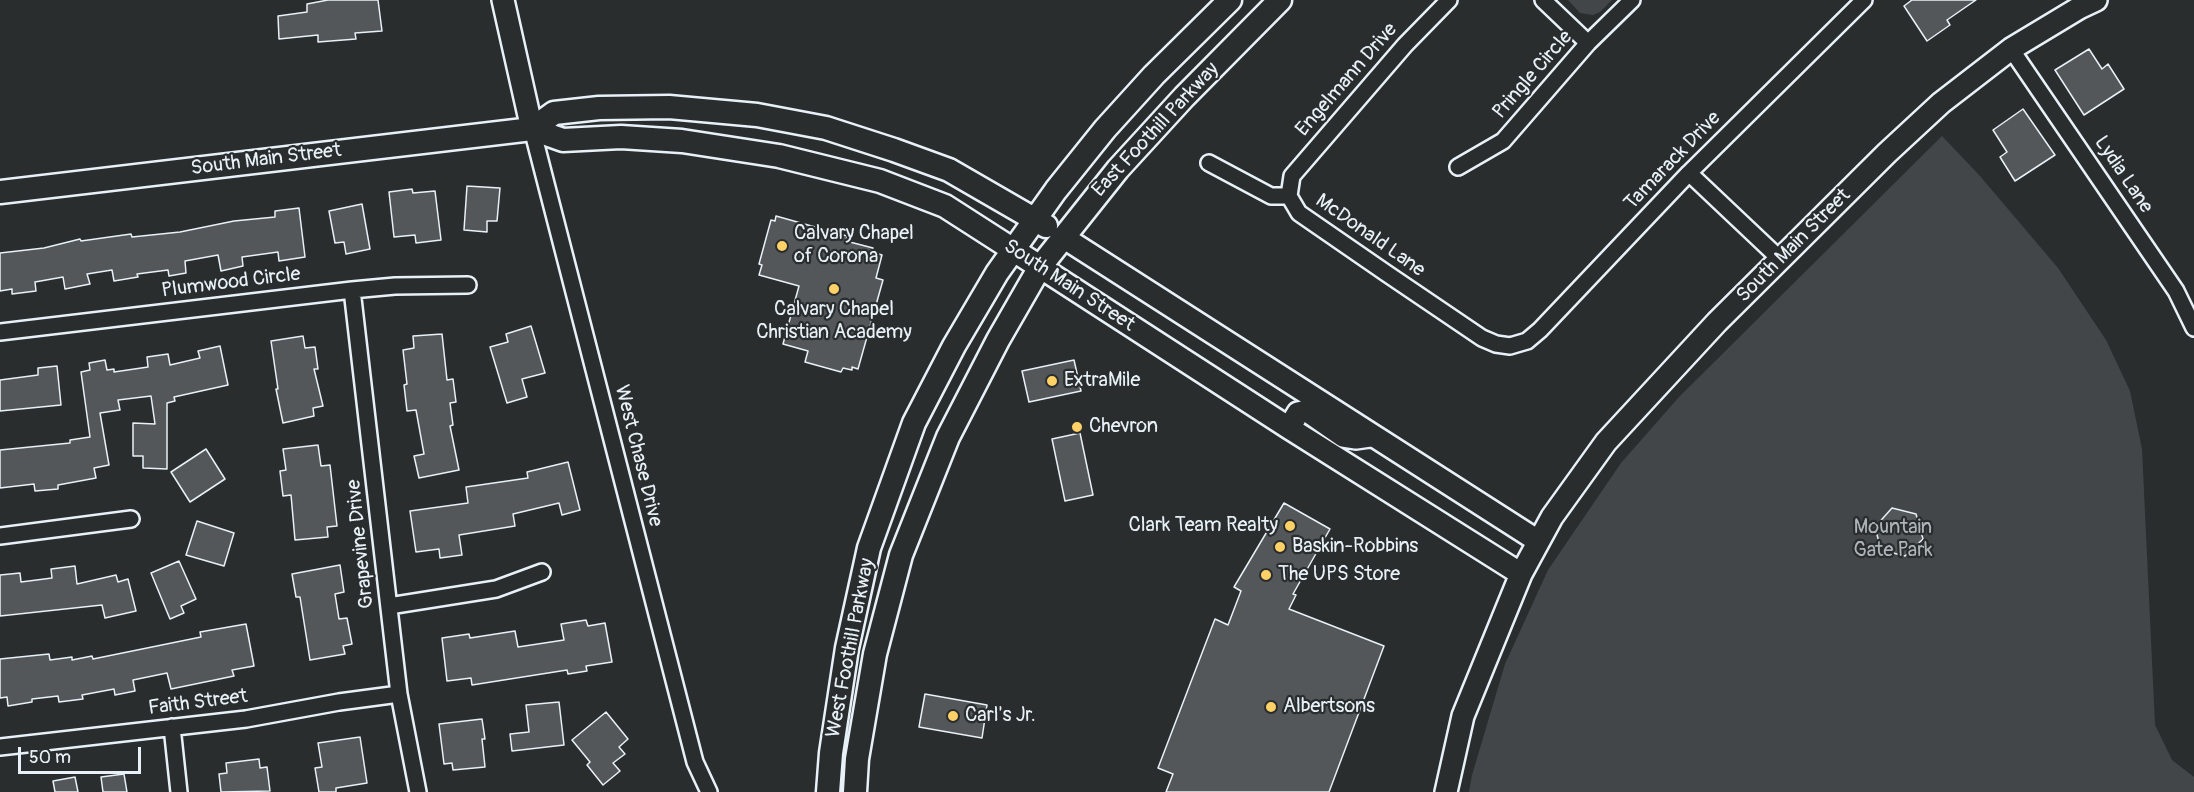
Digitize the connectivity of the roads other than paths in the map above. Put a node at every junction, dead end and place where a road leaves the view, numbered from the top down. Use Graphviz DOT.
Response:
graph roads {
  1 [pos="503,0"];
  2 [pos="1230,0"];
  3 [pos="1280,0"];
  4 [pos="1449,0"];
  5 [pos="1543,0"];
  6 [pos="1632,0"];
  7 [pos="1864,0"];
  8 [pos="2096,0"];
  9 [pos="1588,44"];
  10 [pos="2011,49"];
  11 [pos="532,129"];
  12 [pos="1209,163"];
  13 [pos="1458,167"];
  14 [pos="1689,173"];
  15 [pos="0,192"];
  16 [pos="1289,196"];
  17 [pos="1035,219"];
  18 [pos="1063,237"];
  19 [pos="1014,250"];
  20 [pos="1781,260"];
  21 [pos="1040,267"];
  22 [pos="468,285"];
  23 [pos="352,290"];
  24 [pos="2194,328"];
  25 [pos="0,332"];
  26 [pos="1510,346"];
  27 [pos="1289,428"];
  28 [pos="1371,436"];
  29 [pos="131,519"];
  30 [pos="0,536"];
  31 [pos="1538,541"];
  32 [pos="542,572"];
  33 [pos="1521,573"];
  34 [pos="389,606"];
  35 [pos="399,694"];
  36 [pos="172,727"];
  37 [pos="0,747"];
  38 [pos="179,792"];
  39 [pos="418,792"];
  40 [pos="709,792"];
  41 [pos="828,792"];
  42 [pos="855,792"];
  43 [pos="1446,792"];
  1 -- 11 [label="main road"];
  2 -- 17 [label="main road, East Foothill Parkway"];
  3 -- 18 [label="main road, East Foothill Parkway"];
  4 -- 16 [label="street, Engelmann Drive"];
  5 -- 9 [label="street"];
  6 -- 9 [label="street, Pringle Circle"];
  7 -- 14 [label="street, Tamarack Drive"];
  8 -- 10 [label="main road, South Main Street"];
  9 -- 13 [label="street, Pringle Circle"];
  10 -- 20 [label="main road, South Main Street"];
  10 -- 24 [label="street, Lydia Lane"];
  11 -- 15 [label="main road, South Main Street"];
  11 -- 17 [label="main road, South Main Street"];
  11 -- 19 [label="main road, South Main Street"];
  11 -- 40 [label="street, West Chase Drive"];
  12 -- 16 [label="street, McDonald Lane"];
  14 -- 20 [label="street"];
  14 -- 26 [label="street, Tamarack Drive"];
  16 -- 26 [label="street, McDonald Lane"];
  17 -- 18 [label="main road, South Main Street"];
  17 -- 19 [label="main road, East Foothill Parkway"];
  18 -- 21 [label="main road, East Foothill Parkway"];
  18 -- 28 [label="main road, South Main Street"];
  19 -- 21 [label="main road, South Main Street"];
  19 -- 41 [label="main road, West Foothill Parkway"];
  20 -- 31 [label="main road, South Main Street"];
  21 -- 27 [label="main road, South Main Street"];
  21 -- 42 [label="main road, West Foothill Parkway"];
  22 -- 23 [label="street, Plumwood Circle"];
  23 -- 25 [label="street, Plumwood Circle"];
  23 -- 34 [label="street, Grapevine Drive"];
  27 -- 28 [label="main road"];
  27 -- 33 [label="main road, South Main Street"];
  28 -- 31 [label="main road, South Main Street"];
  29 -- 30 [label="street"];
  31 -- 33 [label="main road, South Main Street"];
  32 -- 34 [label="street"];
  33 -- 43 [label="main road"];
  34 -- 35 [label="street, Grapevine Drive"];
  35 -- 36 [label="street, Faith Street"];
  35 -- 39 [label="street, Grapevine Drive"];
  36 -- 37 [label="street, Faith Street"];
  36 -- 38 [label="street"];
}
